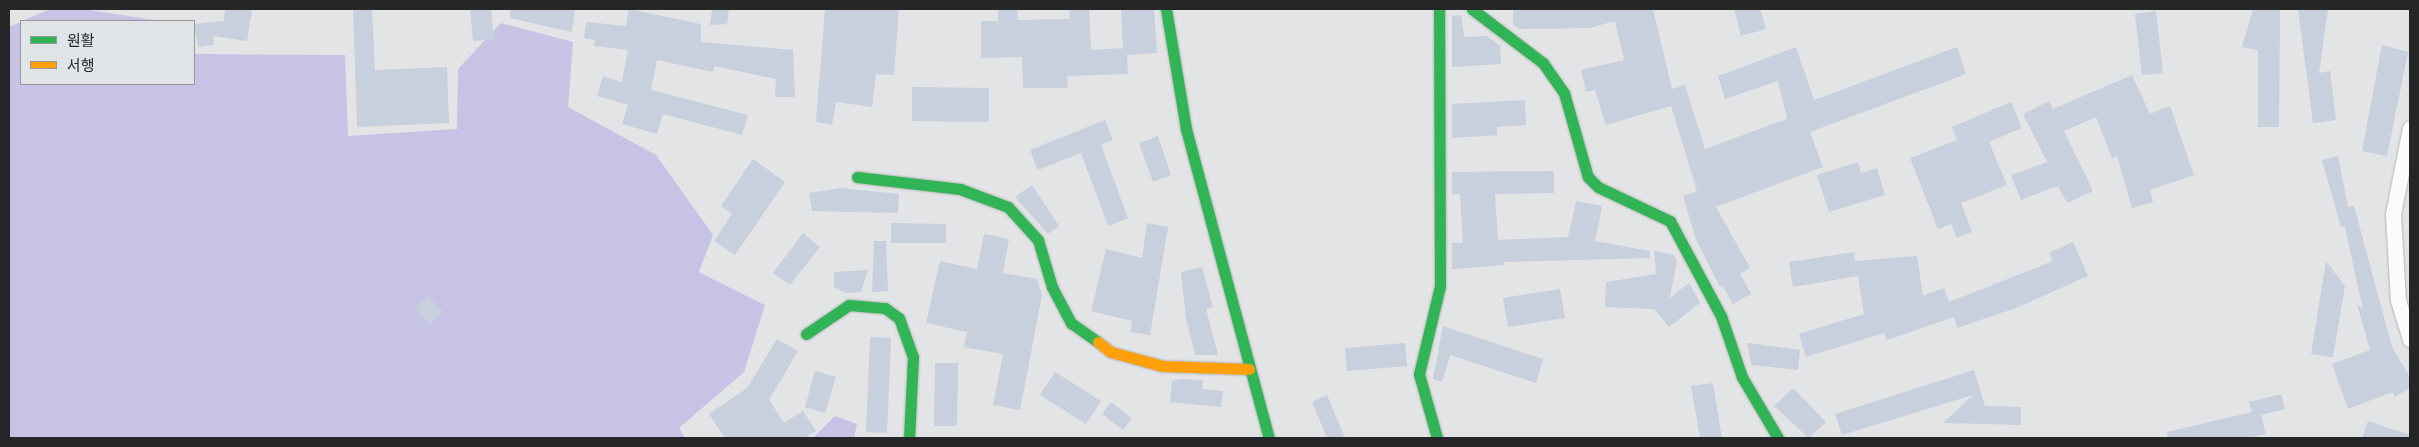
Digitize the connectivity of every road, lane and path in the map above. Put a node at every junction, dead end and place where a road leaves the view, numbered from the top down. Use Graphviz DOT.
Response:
graph roads {
  1 [pos="1166,9"];
  2 [pos="1439,9"];
  3 [pos="1472,9"];
  4 [pos="2410,128"];
  5 [pos="857,177"];
  6 [pos="806,334"];
  7 [pos="2410,339"];
  8 [pos="1249,369"];
  9 [pos="909,438"];
  10 [pos="1269,438"];
  11 [pos="1437,438"];
  12 [pos="1778,438"];
  1 -- 8 [label="street"];
  2 -- 11 [label="street"];
  3 -- 12 [label="street"];
  4 -- 7 [label="street"];
  5 -- 8 [label="street"];
  6 -- 9 [label="street"];
  8 -- 10 [label="street"];
}
